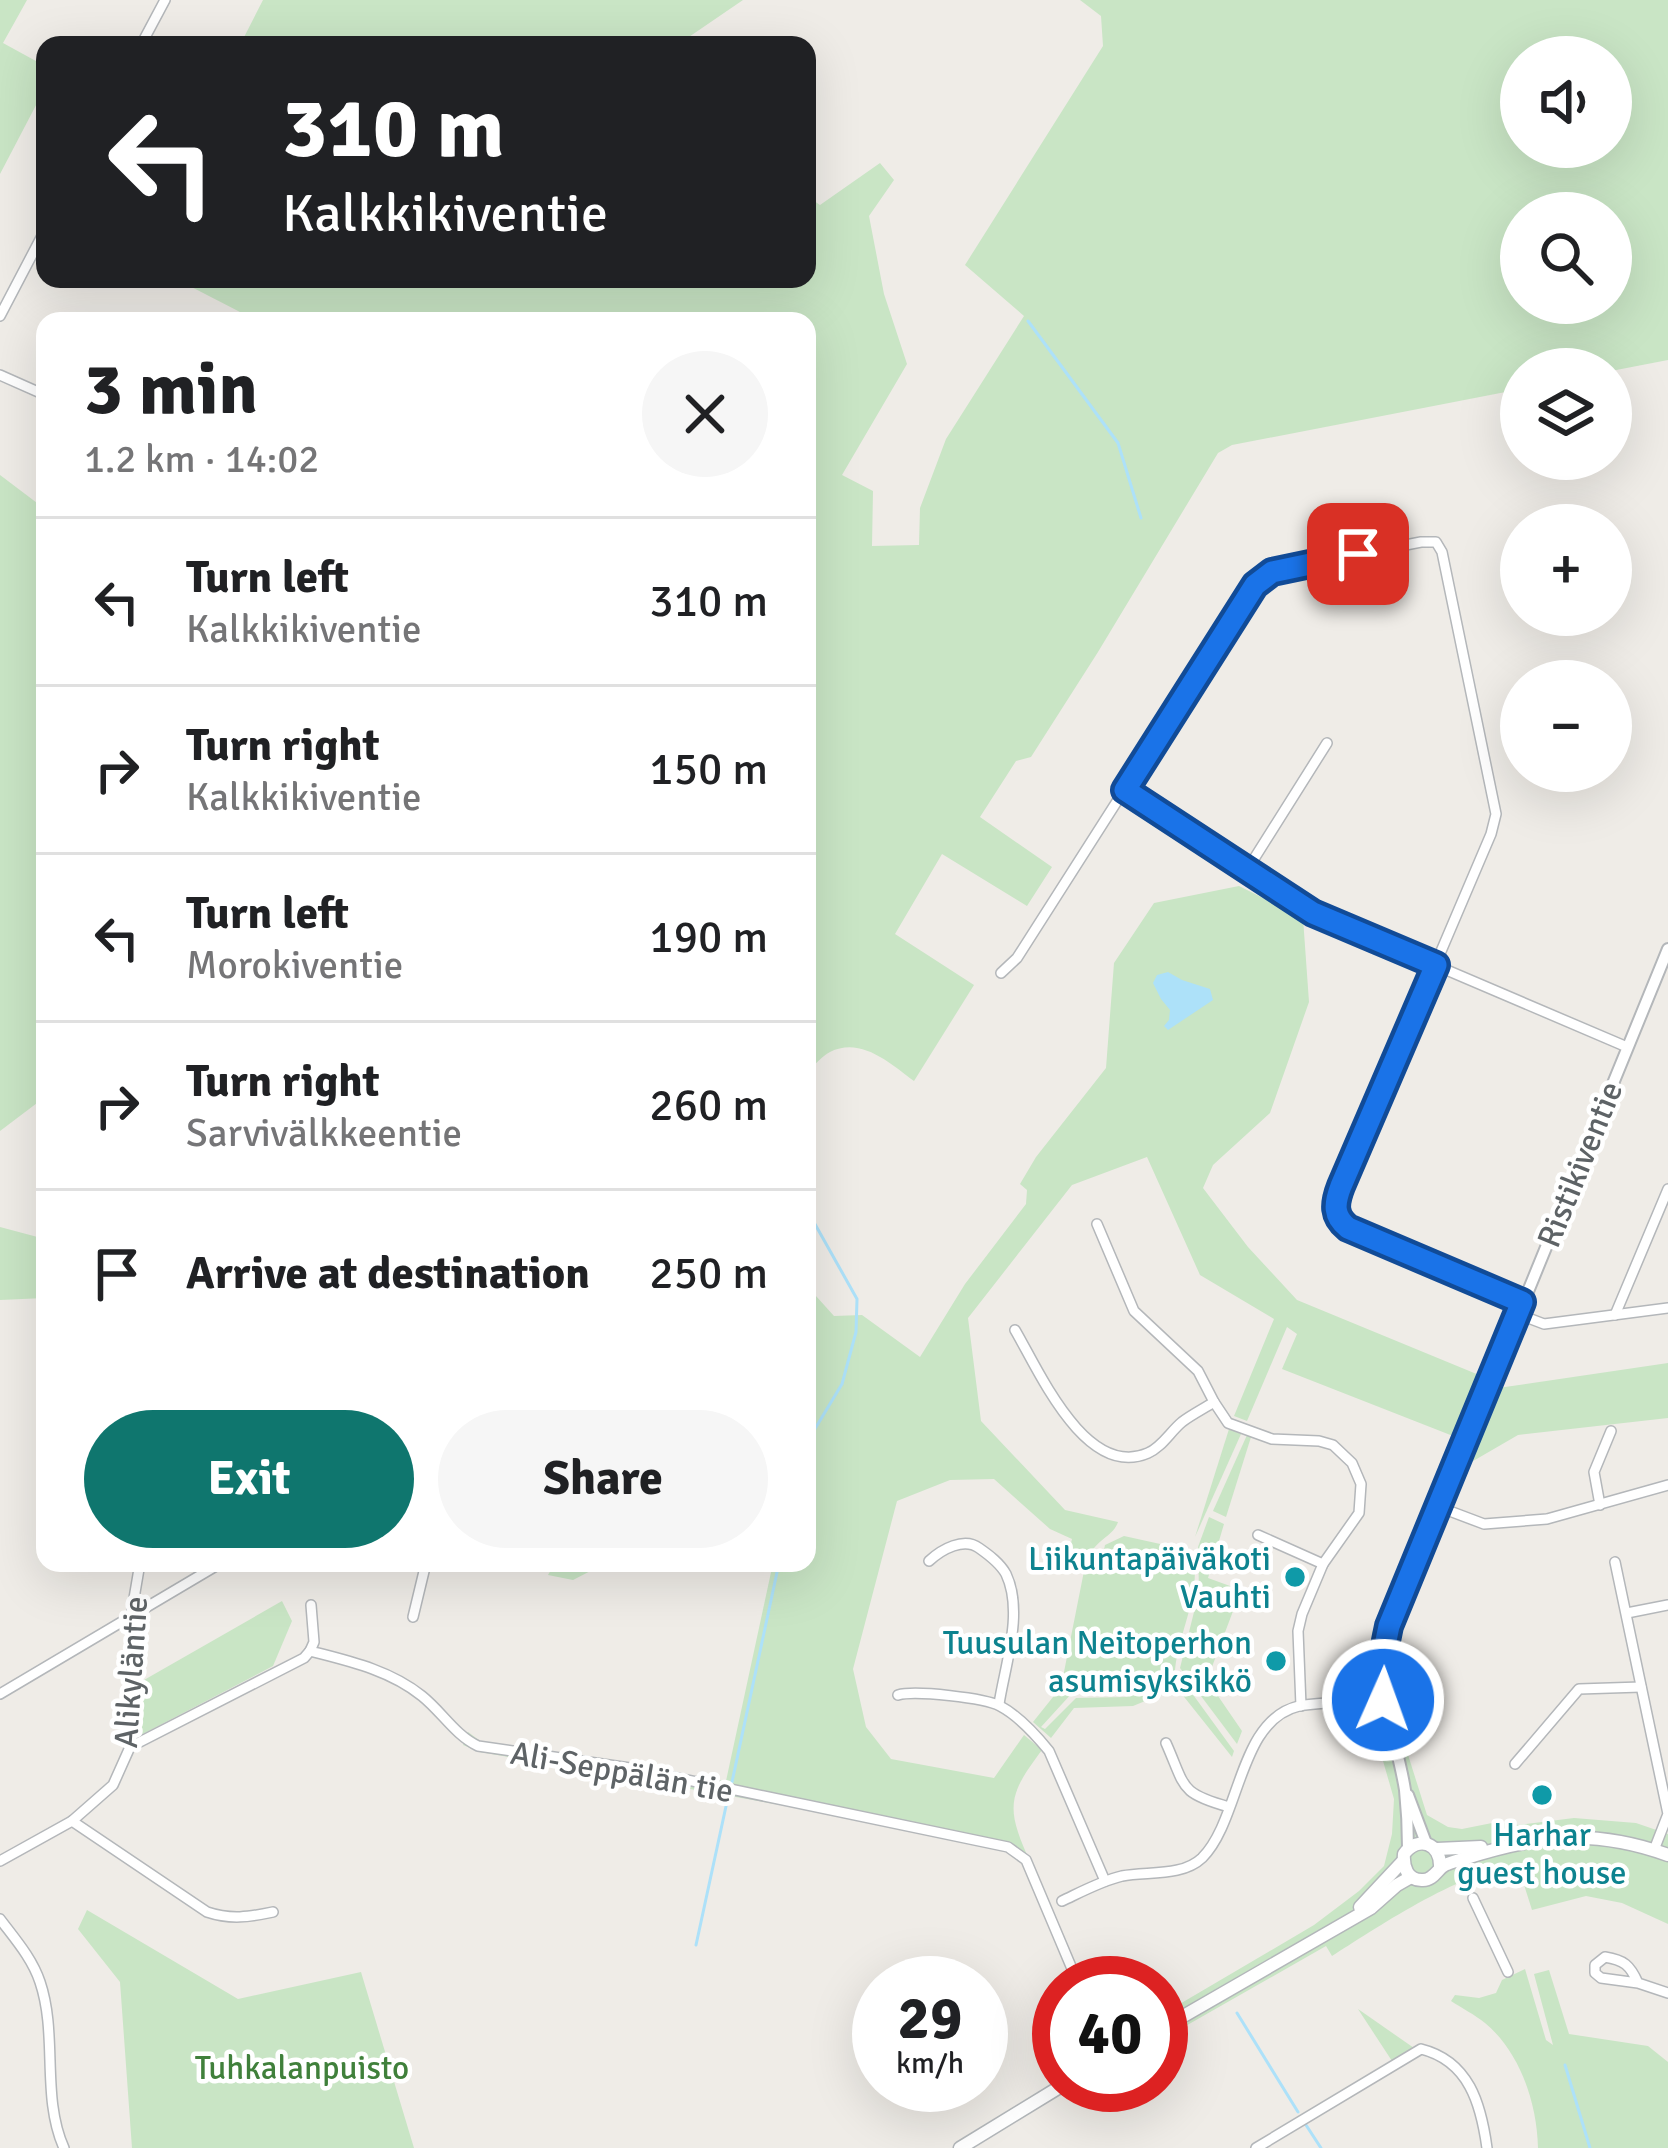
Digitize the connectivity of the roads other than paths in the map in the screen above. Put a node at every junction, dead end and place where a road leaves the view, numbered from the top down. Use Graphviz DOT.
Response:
graph roads {
  1 [pos="164,0"];
  2 [pos="146,36"];
  3 [pos="36,247"];
  4 [pos="0,316"];
  5 [pos="0,376"];
  6 [pos="36,391"];
  7 [pos="1327,743"];
  8 [pos="1125,790"];
  9 [pos="1246,871"];
  10 [pos="1667,954"];
  11 [pos="1436,965"];
  12 [pos="1001,973"];
  13 [pos="1627,1047"];
  14 [pos="1668,1190"];
  15 [pos="1097,1225"];
  16 [pos="1520,1308"];
  17 [pos="1668,1308"];
  18 [pos="1615,1315"];
  19 [pos="1016,1330"];
  20 [pos="1214,1402"];
  21 [pos="1611,1431"];
  22 [pos="1668,1485"];
  23 [pos="1600,1505"];
  24 [pos="1439,1507"];
  25 [pos="1258,1534"];
  26 [pos="929,1561"];
  27 [pos="1615,1562"];
  28 [pos="1323,1564"];
  29 [pos="138,1572"];
  30 [pos="206,1572"];
  31 [pos="424,1572"];
  32 [pos="311,1605"];
  33 [pos="1668,1605"];
  34 [pos="1627,1613"];
  35 [pos="131,1616"];
  36 [pos="413,1617"];
  37 [pos="310,1651"];
  38 [pos="1641,1687"];
  39 [pos="0,1694"];
  40 [pos="898,1695"];
  41 [pos="1383,1700"];
  42 [pos="999,1704"];
  43 [pos="1301,1706"];
  44 [pos="1166,1743"];
  45 [pos="130,1747"];
  46 [pos="1515,1764"];
  47 [pos="1404,1787"];
  48 [pos="1229,1807"];
  49 [pos="72,1820"];
  50 [pos="1506,1845"];
  51 [pos="1431,1846"];
  52 [pos="1661,1852"];
  53 [pos="1406,1855"];
  54 [pos="0,1862"];
  55 [pos="1440,1867"];
  56 [pos="1412,1877"];
  57 [pos="1105,1881"];
  58 [pos="1473,1898"];
  59 [pos="1062,1901"];
  60 [pos="273,1912"];
  61 [pos="0,1919"];
  62 [pos="1346,1920"];
  63 [pos="1067,1956"];
  64 [pos="1508,1972"];
  65 [pos="1638,1982"];
  66 [pos="1668,1993"];
  67 [pos="1188,2013"];
  68 [pos="1032,2104"];
  69 [pos="64,2148"];
  70 [pos="959,2148"];
  71 [pos="1256,2148"];
  72 [pos="1487,2148"];
  1 -- 2 [label="street"];
  3 -- 4 [label="street"];
  5 -- 6 [label="street"];
  7 -- 9 [label="street"];
  8 -- 9 [label="street"];
  8 -- 11 [label="street"];
  8 -- 12 [label="street"];
  9 -- 11 [label="street"];
  10 -- 13 [label="street, Ristikiventie"];
  11 -- 13 [label="street"];
  11 -- 16 [label="street"];
  13 -- 16 [label="street, Ristikiventie"];
  14 -- 18 [label="street"];
  15 -- 20 [label="street"];
  16 -- 18 [label="street"];
  16 -- 24 [label="street, Ristikiventie"];
  17 -- 18 [label="street"];
  19 -- 20 [label="street"];
  20 -- 28 [label="street"];
  21 -- 23 [label="street"];
  22 -- 23 [label="street"];
  23 -- 24 [label="street"];
  24 -- 41 [label="street, Ristikiventie"];
  25 -- 28 [label="street"];
  26 -- 42 [label="street"];
  27 -- 34 [label="street"];
  28 -- 43 [label="street"];
  29 -- 35 [label="street, Alikyläntie"];
  30 -- 35 [label="street"];
  31 -- 36 [label="street"];
  32 -- 37 [label="street"];
  33 -- 34 [label="street"];
  34 -- 38 [label="street"];
  35 -- 39 [label="street"];
  35 -- 45 [label="street, Alikyläntie"];
  37 -- 45 [label="street"];
  37 -- 63 [label="street, Ali-Seppälän tie"];
  38 -- 46 [label="street"];
  38 -- 52 [label="street"];
  40 -- 42 [label="street"];
  41 -- 43 [label="street"];
  41 -- 47 [label="street, Ristikiventie"];
  42 -- 57 [label="street"];
  43 -- 48 [label="street"];
  44 -- 48 [label="street"];
  45 -- 49 [label="street, Alikyläntie"];
  47 -- 51 [label="street, Ristikiventie"];
  47 -- 53 [label="street, Ristikiventie"];
  48 -- 57 [label="street"];
  49 -- 54 [label="street, Alikyläntie"];
  49 -- 60 [label="street"];
  50 -- 51 [label="main road"];
  50 -- 52 [label="main road"];
  50 -- 55 [label="main road"];
  51 -- 53 [label="main road"];
  51 -- 55 [label="main road"];
  53 -- 56 [label="main road"];
  53 -- 62 [label="main road"];
  55 -- 56 [label="main road"];
  56 -- 62 [label="main road"];
  57 -- 59 [label="street"];
  58 -- 64 [label="street"];
  61 -- 69 [label="street"];
  62 -- 67 [label="main road"];
  65 -- 66 [label="street"];
  68 -- 70 [label="main road"];
  71 -- 72 [label="street"];
}
